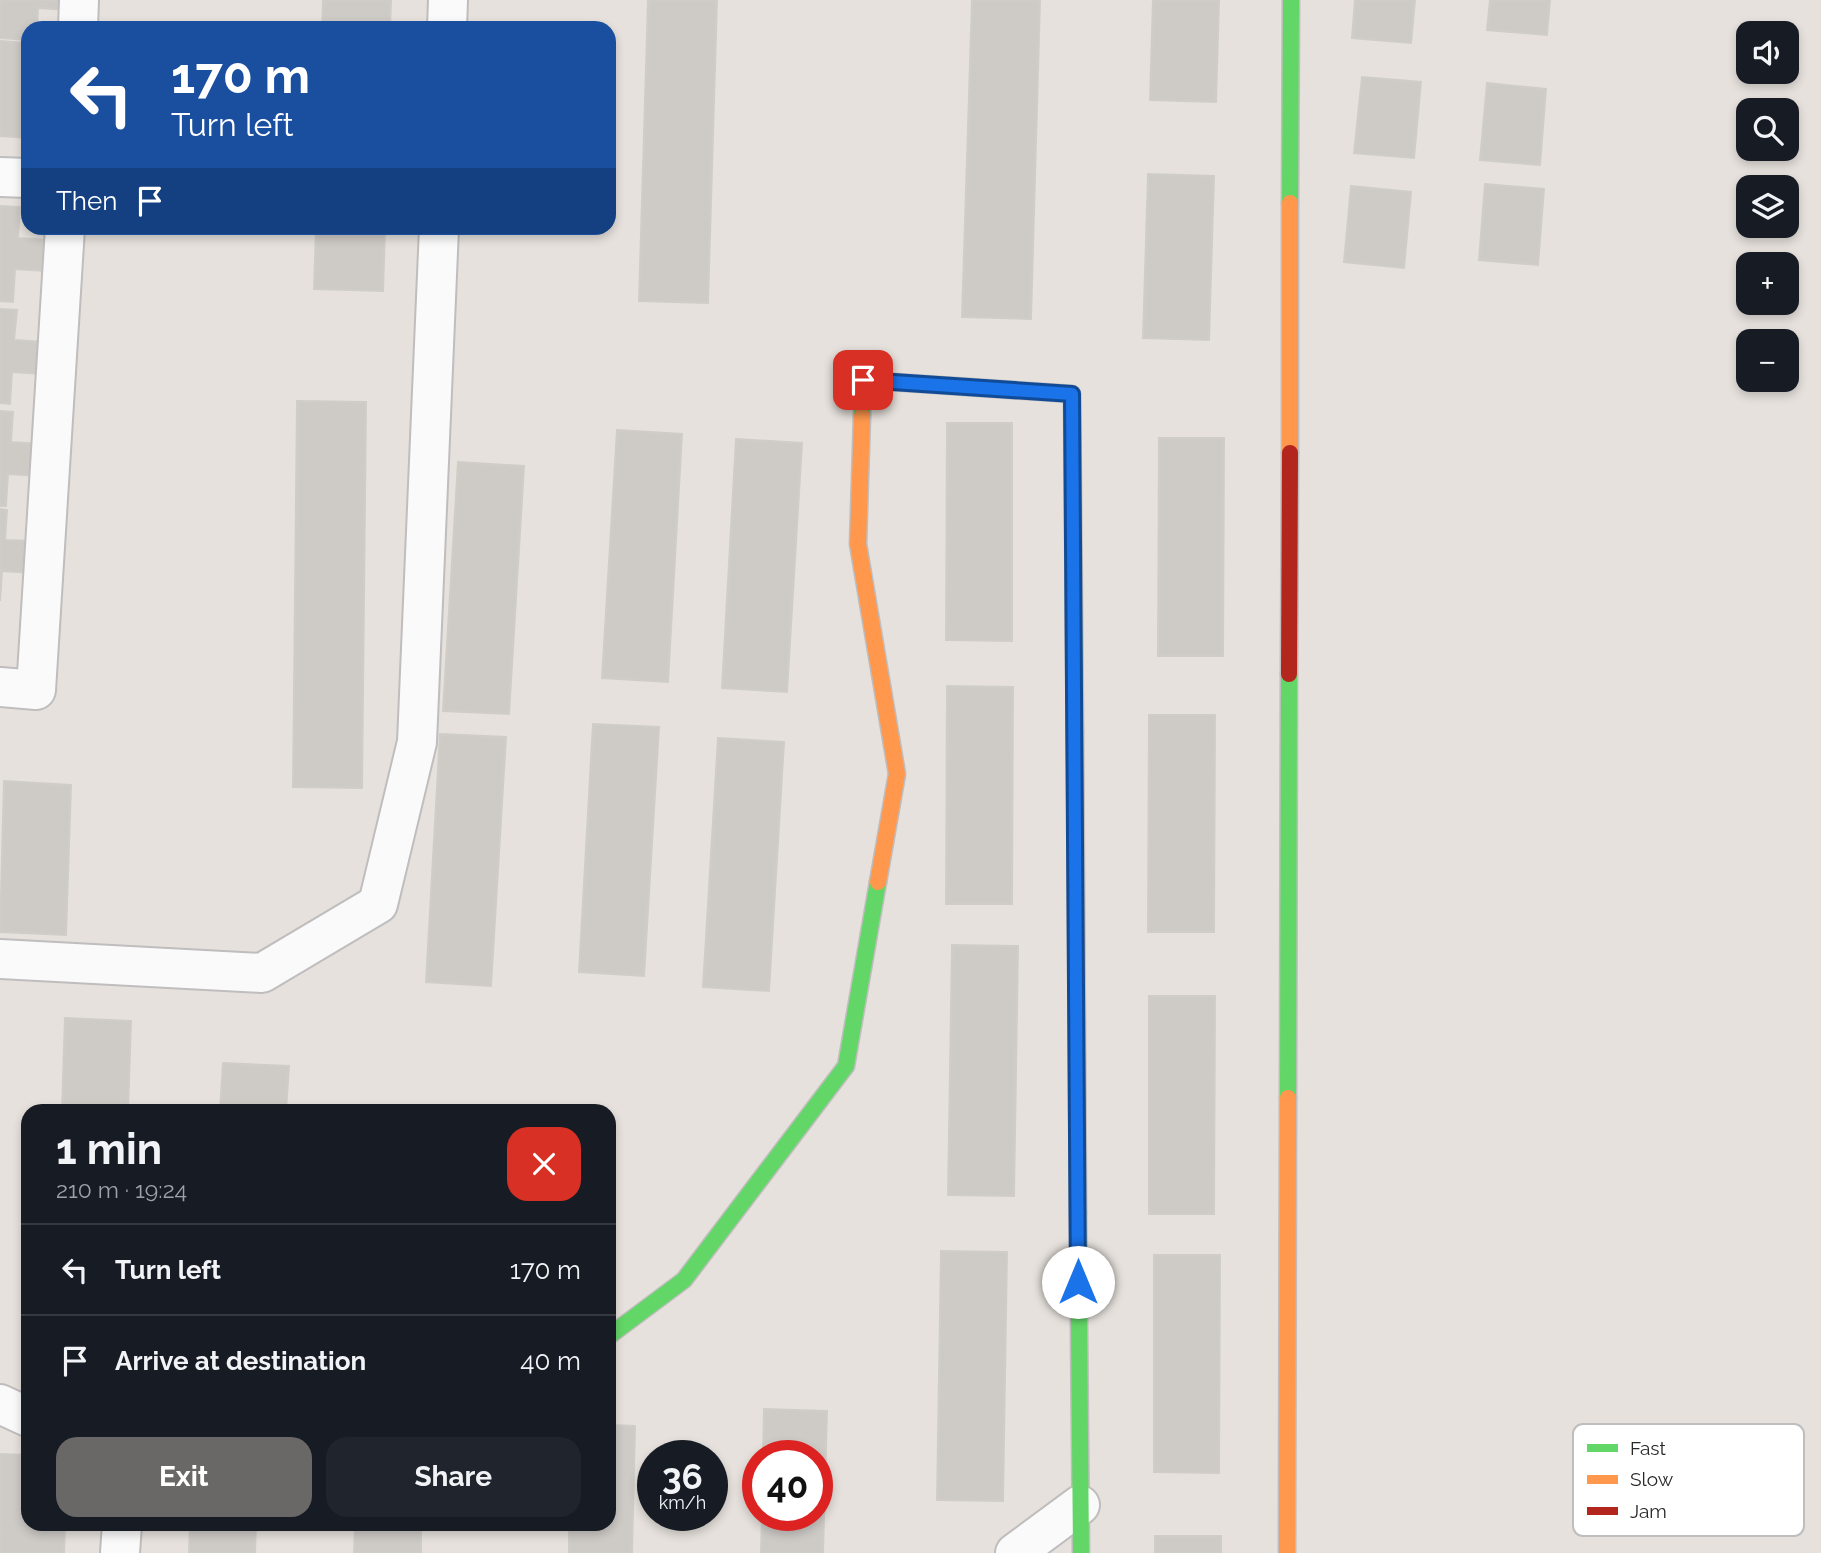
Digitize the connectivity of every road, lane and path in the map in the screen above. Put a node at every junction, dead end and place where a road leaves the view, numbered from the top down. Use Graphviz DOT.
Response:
graph roads {
  1 [pos="79,0"];
  2 [pos="448,0"];
  3 [pos="1291,0"];
  4 [pos="78,21"];
  5 [pos="447,21"];
  6 [pos="0,177"];
  7 [pos="21,178"];
  8 [pos="65,235"];
  9 [pos="439,235"];
  10 [pos="0,687"];
  11 [pos="0,959"];
  12 [pos="616,1331"];
  13 [pos="0,1404"];
  14 [pos="21,1414"];
  15 [pos="1080,1505"];
  16 [pos="122,1531"];
  17 [pos="120,1553"];
  18 [pos="1015,1553"];
  19 [pos="1080,1553"];
  20 [pos="1287,1553"];
  1 -- 4 [label="street"];
  2 -- 5 [label="street"];
  3 -- 20 [label="street"];
  6 -- 7 [label="street"];
  8 -- 10 [label="street"];
  9 -- 11 [label="street"];
  12 -- 15 [label="street"];
  13 -- 14 [label="street"];
  15 -- 18 [label="street"];
  15 -- 19 [label="street"];
  16 -- 17 [label="street"];
}
